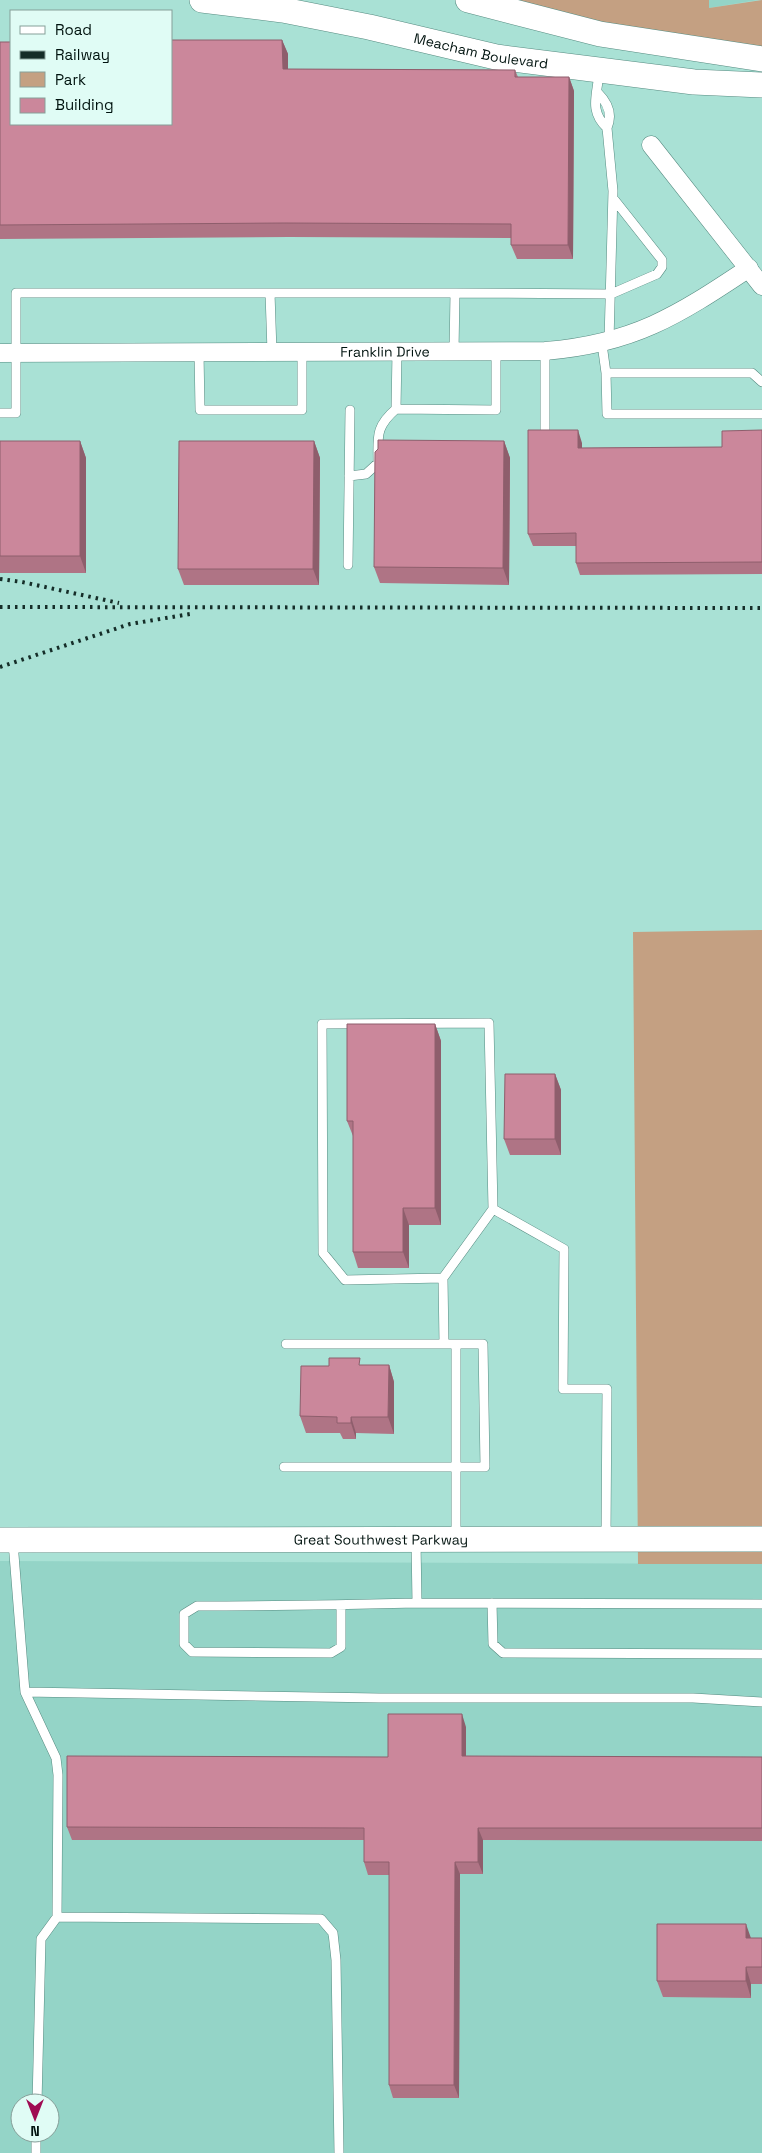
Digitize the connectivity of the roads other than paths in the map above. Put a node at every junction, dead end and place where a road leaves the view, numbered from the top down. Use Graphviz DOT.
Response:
graph roads {
  1 [pos="202,0"];
  2 [pos="468,0"];
  3 [pos="600,34"];
  4 [pos="762,59"];
  5 [pos="598,82"];
  6 [pos="762,85"];
  7 [pos="651,145"];
  8 [pos="613,198"];
  9 [pos="749,268"];
  10 [pos="762,286"];
  11 [pos="270,293"];
  12 [pos="455,293"];
  13 [pos="610,294"];
  14 [pos="606,342"];
  15 [pos="454,351"];
  16 [pos="496,351"];
  17 [pos="545,351"];
  18 [pos="199,352"];
  19 [pos="272,352"];
  20 [pos="302,352"];
  21 [pos="397,352"];
  22 [pos="8,353"];
  23 [pos="606,373"];
  24 [pos="762,382"];
  25 [pos="396,409"];
  26 [pos="350,410"];
  27 [pos="0,413"];
  28 [pos="762,414"];
  29 [pos="545,435"];
  30 [pos="349,476"];
  31 [pos="348,565"];
  32 [pos="493,1209"];
  33 [pos="443,1278"];
  34 [pos="286,1344"];
  35 [pos="444,1344"];
  36 [pos="456,1344"];
  37 [pos="456,1466"];
  38 [pos="284,1467"];
  39 [pos="416,1539"];
  40 [pos="456,1539"];
  41 [pos="606,1539"];
  42 [pos="7,1540"];
  43 [pos="762,1540"];
  44 [pos="416,1603"];
  45 [pos="492,1603"];
  46 [pos="762,1604"];
  47 [pos="341,1605"];
  48 [pos="762,1654"];
  49 [pos="26,1692"];
  50 [pos="762,1702"];
  51 [pos="57,1917"];
  52 [pos="37,2093"];
  53 [pos="339,2153"];
  1 -- 5 [label="main road, Meacham Boulevard"];
  2 -- 3 [label="main road"];
  3 -- 4 [label="main road"];
  3 -- 5 [label="main road"];
  5 -- 6 [label="main road, Meacham Boulevard"];
  5 -- 8 [label="lane"];
  7 -- 9 [label="street"];
  8 -- 13 [label="lane"];
  8 -- 13 [label="lane"];
  9 -- 10 [label="street"];
  9 -- 14 [label="street, Franklin Drive"];
  11 -- 12 [label="lane"];
  11 -- 19 [label="lane"];
  11 -- 22 [label="lane"];
  12 -- 13 [label="lane"];
  12 -- 15 [label="lane"];
  13 -- 14 [label="lane"];
  14 -- 17 [label="street, Franklin Drive"];
  14 -- 23 [label="lane"];
  15 -- 16 [label="street, Franklin Drive"];
  15 -- 21 [label="street, Franklin Drive"];
  16 -- 17 [label="street, Franklin Drive"];
  16 -- 25 [label="lane"];
  17 -- 29 [label="lane"];
  18 -- 19 [label="street, Franklin Drive"];
  18 -- 20 [label="lane"];
  18 -- 22 [label="street, Franklin Drive"];
  19 -- 20 [label="street, Franklin Drive"];
  20 -- 21 [label="street, Franklin Drive"];
  21 -- 25 [label="lane"];
  22 -- 27 [label="lane"];
  23 -- 24 [label="lane"];
  23 -- 28 [label="lane"];
  25 -- 30 [label="lane"];
  26 -- 30 [label="lane"];
  30 -- 31 [label="lane"];
  32 -- 33 [label="lane"];
  32 -- 33 [label="lane"];
  32 -- 41 [label="lane"];
  33 -- 35 [label="lane"];
  34 -- 35 [label="lane"];
  35 -- 36 [label="lane"];
  36 -- 37 [label="lane"];
  36 -- 37 [label="lane"];
  37 -- 38 [label="lane"];
  37 -- 40 [label="lane"];
  39 -- 40 [label="main road, Great Southwest Parkway"];
  39 -- 42 [label="main road, Great Southwest Parkway"];
  39 -- 44 [label="lane"];
  40 -- 41 [label="main road, Great Southwest Parkway"];
  41 -- 43 [label="main road, Great Southwest Parkway"];
  42 -- 49 [label="lane"];
  44 -- 45 [label="lane"];
  44 -- 47 [label="lane"];
  45 -- 46 [label="lane"];
  45 -- 48 [label="lane"];
  47 -- 47 [label="lane"];
  49 -- 50 [label="lane"];
  49 -- 51 [label="lane"];
  51 -- 52 [label="lane"];
  51 -- 53 [label="lane"];
}
